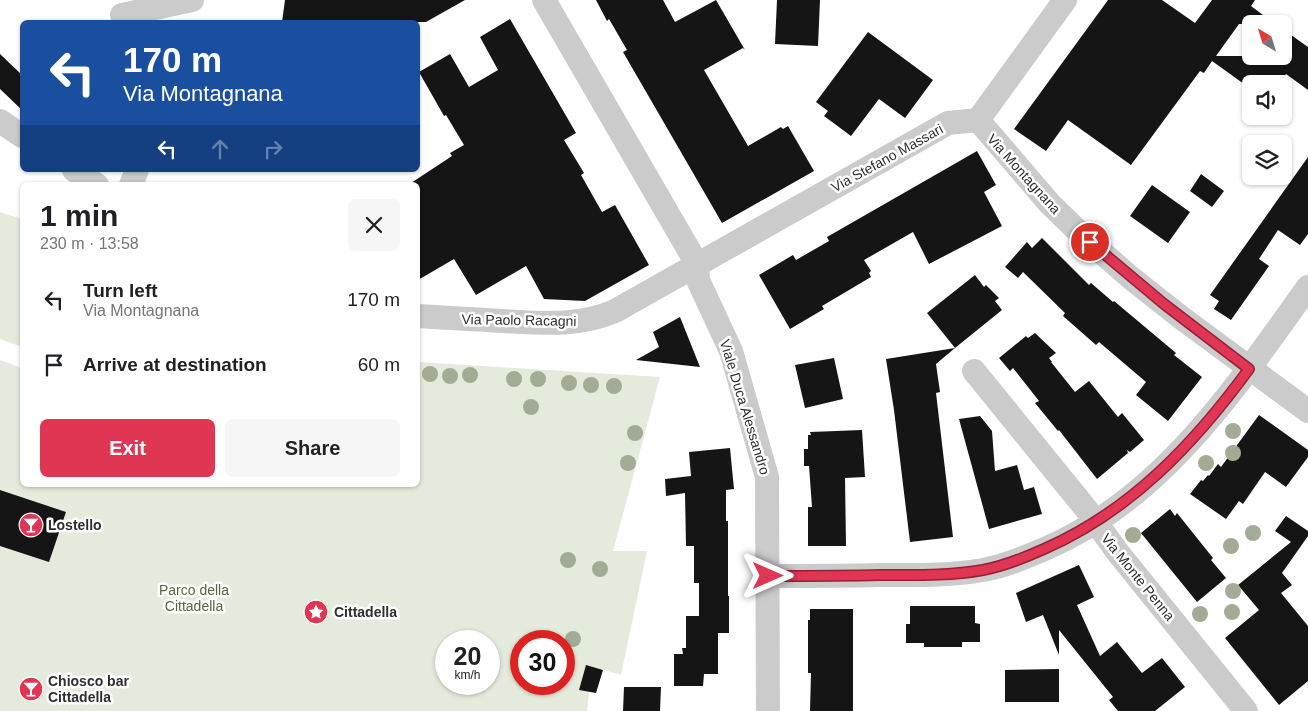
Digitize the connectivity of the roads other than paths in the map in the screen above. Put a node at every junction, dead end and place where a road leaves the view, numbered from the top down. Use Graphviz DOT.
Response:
graph roads {
  1 [pos="192,0"];
  2 [pos="544,0"];
  3 [pos="1065,0"];
  4 [pos="121,12"];
  5 [pos="978,120"];
  6 [pos="0,121"];
  7 [pos="20,135"];
  8 [pos="77,172"];
  9 [pos="92,182"];
  10 [pos="697,264"];
  11 [pos="1308,287"];
  12 [pos="420,316"];
  13 [pos="1249,369"];
  14 [pos="974,371"];
  15 [pos="1308,411"];
  16 [pos="1095,522"];
  17 [pos="768,576"];
  18 [pos="768,711"];
  19 [pos="1246,711"];
  1 -- 4 [label="street"];
  2 -- 10 [label="street, Viale Duca Alessandro"];
  3 -- 5 [label="street"];
  5 -- 10 [label="street, Via Stefano Massari"];
  5 -- 13 [label="street, Via Montagnana"];
  6 -- 7 [label="street"];
  8 -- 9 [label="street"];
  10 -- 12 [label="street, Via Paolo Racagni"];
  10 -- 17 [label="street, Viale Duca Alessandro"];
  11 -- 13 [label="street"];
  13 -- 15 [label="street, Via Montagnana"];
  13 -- 16 [label="street"];
  14 -- 16 [label="street, Via Monte Penna"];
  16 -- 17 [label="street"];
  16 -- 19 [label="street, Via Monte Penna"];
  17 -- 18 [label="street, Viale Duca Alessandro"];
}
